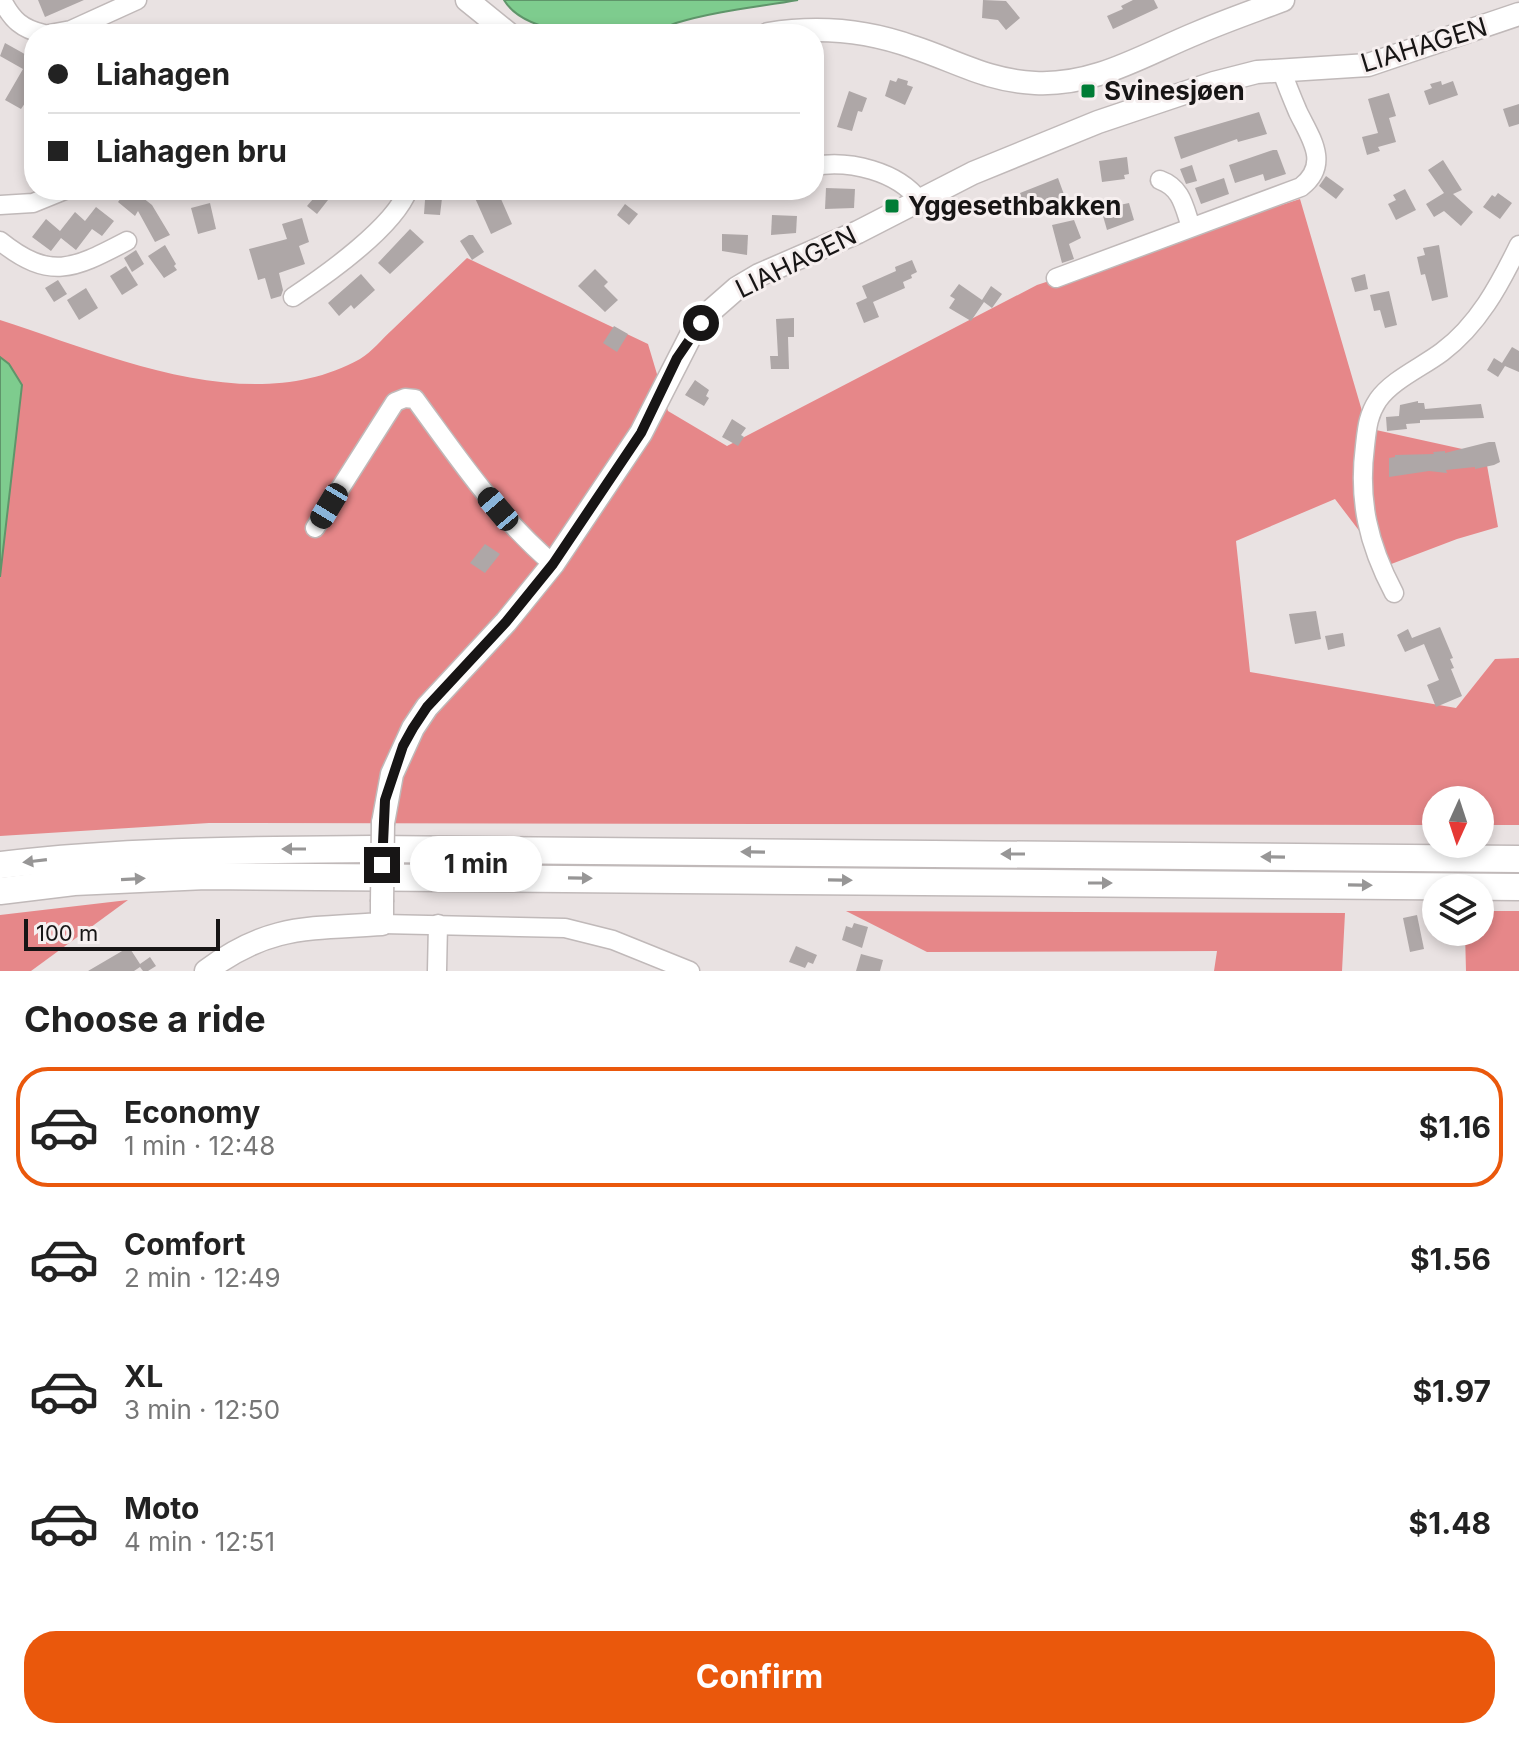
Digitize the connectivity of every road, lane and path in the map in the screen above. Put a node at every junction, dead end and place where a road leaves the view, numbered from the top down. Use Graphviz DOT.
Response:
graph roads {
  1 [pos="2,0"];
  2 [pos="137,0"];
  3 [pos="467,0"];
  4 [pos="1283,0"];
  5 [pos="1519,14"];
  6 [pos="84,24"];
  7 [pos="497,24"];
  8 [pos="24,27"];
  9 [pos="824,31"];
  10 [pos="1281,69"];
  11 [pos="824,166"];
  12 [pos="1160,180"];
  13 [pos="40,200"];
  14 [pos="404,200"];
  15 [pos="920,201"];
  16 [pos="0,205"];
  17 [pos="1191,227"];
  18 [pos="0,241"];
  19 [pos="127,241"];
  20 [pos="1519,245"];
  21 [pos="1056,278"];
  22 [pos="293,297"];
  23 [pos="315,528"];
  24 [pos="553,564"];
  25 [pos="1394,593"];
  26 [pos="1519,859"];
  27 [pos="0,865"];
  28 [pos="1519,887"];
  29 [pos="0,891"];
  30 [pos="382,913"];
  31 [pos="438,924"];
  32 [pos="206,971"];
  33 [pos="437,971"];
  34 [pos="690,971"];
  1 -- 8 [label="street"];
  2 -- 6 [label="street"];
  3 -- 7 [label="main road"];
  4 -- 9 [label="main road"];
  5 -- 10 [label="main road, LIAHAGEN"];
  10 -- 15 [label="main road, LIAHAGEN"];
  10 -- 17 [label="street"];
  11 -- 15 [label="street"];
  12 -- 17 [label="street"];
  13 -- 16 [label="street"];
  14 -- 22 [label="street"];
  15 -- 24 [label="main road, LIAHAGEN"];
  17 -- 21 [label="street"];
  18 -- 19 [label="street"];
  20 -- 25 [label="street"];
  23 -- 24 [label="street"];
  24 -- 30 [label="main road, LIAHAGEN, bridge"];
  26 -- 27 [label="highway, one-way"];
  29 -- 28 [label="highway, one-way"];
  30 -- 31 [label="street"];
  30 -- 32 [label="main road"];
  31 -- 33 [label="street"];
  31 -- 34 [label="street"];
}
